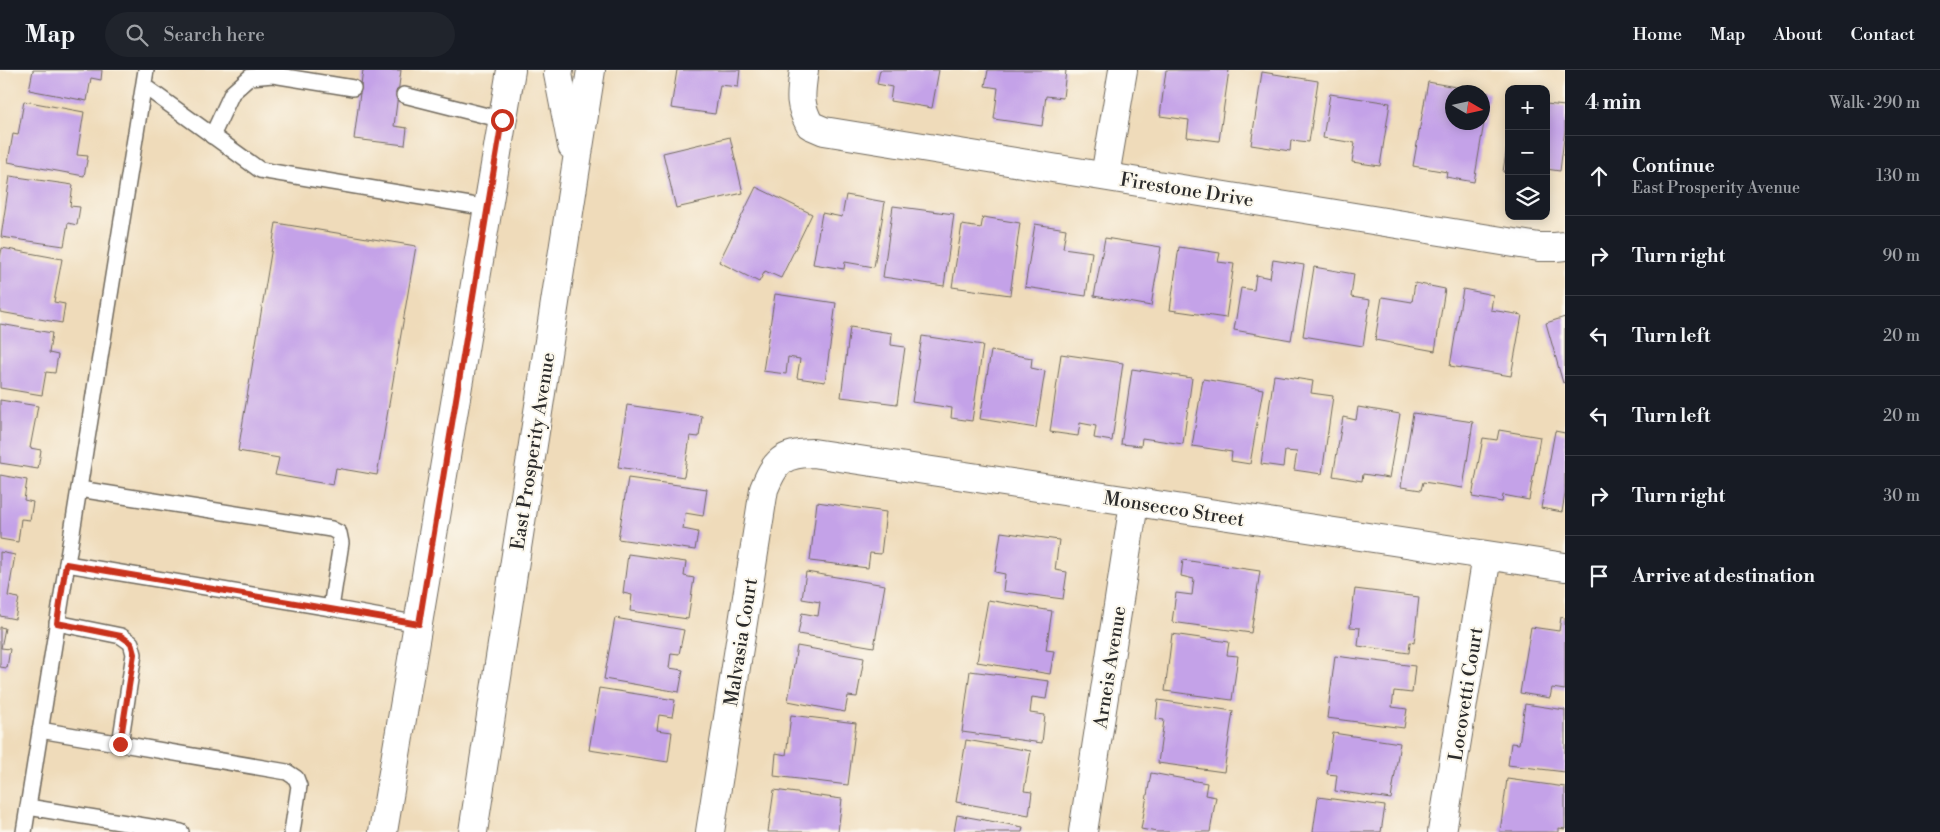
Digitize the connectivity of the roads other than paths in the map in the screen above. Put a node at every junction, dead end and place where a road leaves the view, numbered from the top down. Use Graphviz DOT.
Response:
graph roads {
  1 [pos="146,70"];
  2 [pos="511,70"];
  3 [pos="559,70"];
  4 [pos="591,70"];
  5 [pos="804,70"];
  6 [pos="1123,70"];
  7 [pos="144,86"];
  8 [pos="353,88"];
  9 [pos="404,95"];
  10 [pos="502,120"];
  11 [pos="212,136"];
  12 [pos="576,164"];
  13 [pos="1105,176"];
  14 [pos="488,208"];
  15 [pos="1565,246"];
  16 [pos="783,458"];
  17 [pos="79,489"];
  18 [pos="1134,502"];
  19 [pos="1487,556"];
  20 [pos="66,564"];
  21 [pos="1565,567"];
  22 [pos="331,608"];
  23 [pos="57,623"];
  24 [pos="419,624"];
  25 [pos="40,730"];
  26 [pos="120,744"];
  27 [pos="28,807"];
  28 [pos="114,827"];
  29 [pos="24,832"];
  30 [pos="181,832"];
  31 [pos="292,832"];
  32 [pos="383,832"];
  33 [pos="473,832"];
  34 [pos="710,832"];
  35 [pos="1083,832"];
  36 [pos="1442,832"];
  1 -- 7 [label="lane"];
  2 -- 10 [label="street"];
  3 -- 12 [label="street"];
  4 -- 12 [label="street, East Prosperity Avenue"];
  5 -- 13 [label="street, Firestone Drive"];
  6 -- 13 [label="street"];
  7 -- 11 [label="lane"];
  7 -- 17 [label="lane"];
  8 -- 11 [label="lane"];
  9 -- 10 [label="lane"];
  10 -- 14 [label="street"];
  11 -- 14 [label="lane"];
  12 -- 33 [label="street, East Prosperity Avenue"];
  13 -- 15 [label="street, Firestone Drive"];
  14 -- 24 [label="street"];
  16 -- 18 [label="street, Monsecco Street"];
  16 -- 34 [label="street, Malvasia Court"];
  17 -- 20 [label="lane"];
  17 -- 22 [label="lane"];
  18 -- 19 [label="street, Monsecco Street"];
  18 -- 35 [label="street, Arneis Avenue"];
  19 -- 21 [label="street, Monsecco Street"];
  19 -- 36 [label="street, Locovetti Court"];
  20 -- 22 [label="lane"];
  20 -- 23 [label="lane"];
  22 -- 24 [label="lane"];
  23 -- 25 [label="lane"];
  23 -- 26 [label="lane"];
  24 -- 32 [label="street"];
  25 -- 26 [label="lane"];
  25 -- 27 [label="lane"];
  26 -- 31 [label="lane"];
  27 -- 28 [label="lane"];
  27 -- 29 [label="lane"];
  28 -- 30 [label="lane"];
}
